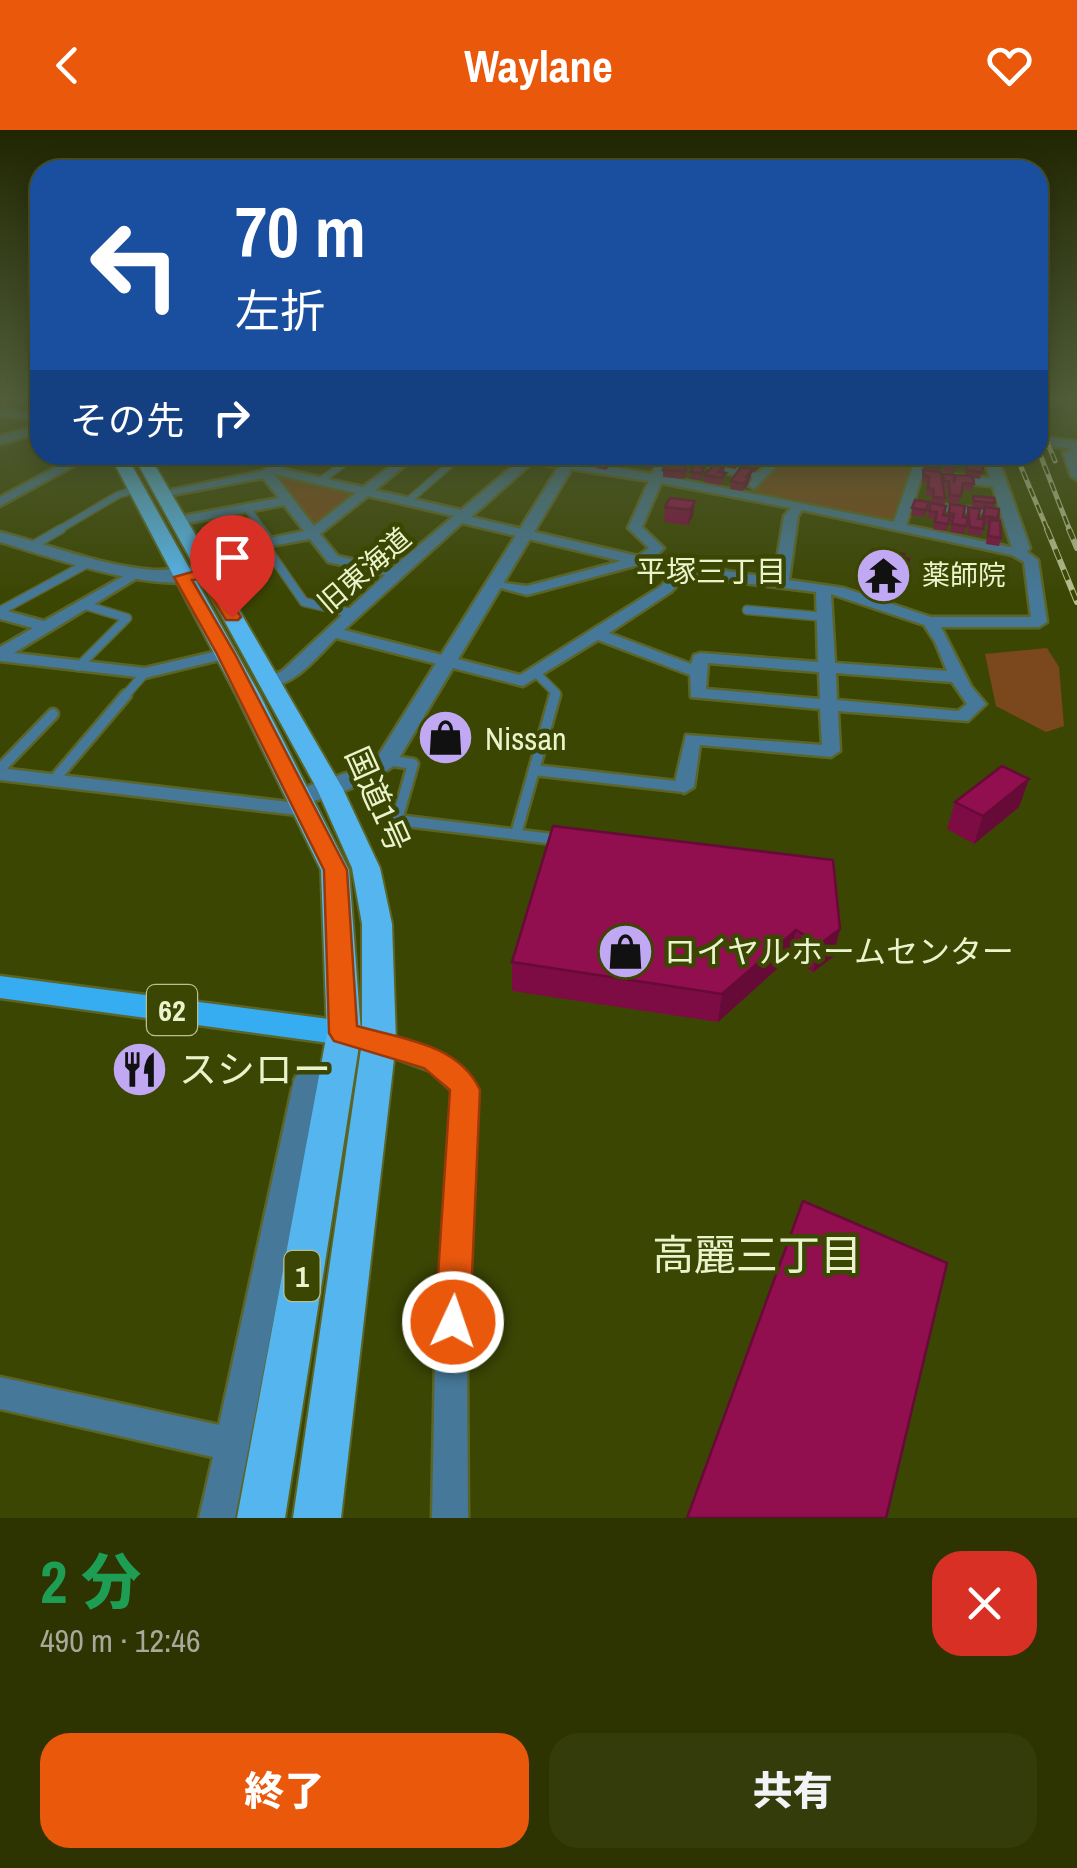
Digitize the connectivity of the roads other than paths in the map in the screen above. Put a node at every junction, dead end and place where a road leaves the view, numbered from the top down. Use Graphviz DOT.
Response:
graph roads {
  1 [pos="69,465"];
  2 [pos="123,465"];
  3 [pos="147,465"];
  4 [pos="279,465"];
  5 [pos="342,465"];
  6 [pos="400,465"];
  7 [pos="450,465"];
  8 [pos="522,465"];
  9 [pos="567,465"];
  10 [pos="594,465"];
  11 [pos="659,465"];
  12 [pos="716,465"];
  13 [pos="772,465"];
  14 [pos="920,465"];
  15 [pos="993,465"];
  16 [pos="269,472"];
  17 [pos="916,475"];
  18 [pos="762,476"];
  19 [pos="656,478"];
  20 [pos="319,482"];
  21 [pos="999,483"];
  22 [pos="134,490"];
  23 [pos="366,492"];
  24 [pos="162,493"];
  25 [pos="746,494"];
  26 [pos="286,501"];
  27 [pos="0,502"];
  28 [pos="407,502"];
  29 [pos="907,504"];
  30 [pos="799,506"];
  31 [pos="247,508"];
  32 [pos="1010,514"];
  33 [pos="464,517"];
  34 [pos="178,522"];
  35 [pos="899,527"];
  36 [pos="524,533"];
  37 [pos="312,534"];
  38 [pos="0,537"];
  39 [pos="268,543"];
  40 [pos="32,546"];
  41 [pos="1019,550"];
  42 [pos="90,562"];
  43 [pos="636,562"];
  44 [pos="202,565"];
  45 [pos="682,571"];
  46 [pos="396,573"];
  47 [pos="134,574"];
  48 [pos="182,577"];
  49 [pos="781,583"];
  50 [pos="493,584"];
  51 [pos="823,588"];
  52 [pos="84,605"];
  53 [pos="746,610"];
  54 [pos="0,613"];
  55 [pos="351,613"];
  56 [pos="825,616"];
  57 [pos="929,622"];
  58 [pos="47,626"];
  59 [pos="331,632"];
  60 [pos="598,634"];
  61 [pos="226,654"];
  62 [pos="0,655"];
  63 [pos="445,661"];
  64 [pos="78,667"];
  65 [pos="828,669"];
  66 [pos="536,672"];
  67 [pos="145,673"];
  68 [pos="698,673"];
  69 [pos="958,677"];
  70 [pos="271,682"];
  71 [pos="830,706"];
  72 [pos="53,714"];
  73 [pos="388,760"];
  74 [pos="534,770"];
  75 [pos="0,772"];
  76 [pos="53,780"];
  77 [pos="684,787"];
  78 [pos="330,789"];
  79 [pos="303,804"];
  80 [pos="516,834"];
  81 [pos="572,842"];
  82 [pos="0,986"];
  83 [pos="361,1038"];
  84 [pos="336,1081"];
  85 [pos="0,1393"];
  86 [pos="233,1445"];
  87 [pos="217,1518"];
  88 [pos="261,1518"];
  89 [pos="317,1518"];
  90 [pos="450,1518"];
  1 -- 27 [label="street"];
  2 -- 22 [label="highway, 国道1号 / 1"];
  3 -- 24 [label="highway, 国道1号 / 1"];
  4 -- 16 [label="street"];
  5 -- 20 [label="lane"];
  6 -- 23 [label="street"];
  7 -- 28 [label="lane"];
  8 -- 33 [label="street, 旧東海道"];
  9 -- 36 [label="street"];
  10 -- 19 [label="street"];
  11 -- 19 [label="street"];
  12 -- 18 [label="street"];
  13 -- 18 [label="street"];
  14 -- 17 [label="street"];
  15 -- 21 [label="street"];
  16 -- 20 [label="street"];
  16 -- 24 [label="street"];
  16 -- 26 [label="street"];
  17 -- 21 [label="street"];
  17 -- 29 [label="street"];
  18 -- 25 [label="street"];
  19 -- 25 [label="street"];
  19 -- 43 [label="street"];
  20 -- 23 [label="street"];
  21 -- 32 [label="street"];
  22 -- 40 [label="lane"];
  22 -- 48 [label="highway, 国道1号 / 1"];
  23 -- 28 [label="street"];
  23 -- 37 [label="street"];
  24 -- 34 [label="highway, 国道1号 / 1"];
  25 -- 30 [label="street"];
  26 -- 31 [label="street"];
  26 -- 37 [label="street"];
  28 -- 33 [label="street"];
  29 -- 32 [label="lane"];
  29 -- 35 [label="street"];
  30 -- 35 [label="street"];
  30 -- 49 [label="street"];
  31 -- 34 [label="street"];
  31 -- 39 [label="lane"];
  32 -- 41 [label="street"];
  33 -- 36 [label="street"];
  33 -- 46 [label="street, 旧東海道"];
  34 -- 44 [label="highway, 国道1号 / 1"];
  35 -- 41 [label="street"];
  36 -- 43 [label="street"];
  36 -- 50 [label="street"];
  37 -- 39 [label="street"];
  37 -- 46 [label="street"];
  38 -- 40 [label="street"];
  39 -- 44 [label="street"];
  39 -- 55 [label="lane"];
  40 -- 42 [label="street"];
  41 -- 57 [label="street"];
  42 -- 47 [label="street"];
  42 -- 54 [label="lane"];
  43 -- 45 [label="street"];
  43 -- 50 [label="street"];
  44 -- 48 [label="street"];
  44 -- 70 [label="highway, 国道1号 / 1"];
  45 -- 49 [label="street"];
  45 -- 60 [label="street"];
  46 -- 55 [label="street, 旧東海道"];
  47 -- 48 [label="street"];
  47 -- 52 [label="street"];
  48 -- 61 [label="highway, 国道1号 / 1"];
  49 -- 51 [label="street"];
  50 -- 63 [label="street"];
  51 -- 56 [label="street"];
  51 -- 57 [label="street"];
  52 -- 58 [label="street"];
  52 -- 64 [label="lane"];
  53 -- 56 [label="lane"];
  54 -- 58 [label="street"];
  55 -- 59 [label="street, 旧東海道"];
  56 -- 65 [label="street"];
  57 -- 69 [label="street"];
  58 -- 62 [label="street"];
  59 -- 63 [label="street"];
  59 -- 70 [label="street, 旧東海道"];
  60 -- 66 [label="street"];
  60 -- 68 [label="street"];
  61 -- 67 [label="street"];
  61 -- 79 [label="highway, 国道1号 / 1"];
  62 -- 64 [label="street"];
  63 -- 66 [label="street"];
  63 -- 73 [label="street"];
  64 -- 67 [label="street"];
  65 -- 68 [label="street"];
  65 -- 69 [label="street"];
  65 -- 71 [label="street"];
  66 -- 74 [label="lane"];
  67 -- 76 [label="lane"];
  68 -- 71 [label="street"];
  69 -- 71 [label="street"];
  70 -- 78 [label="highway, 国道1号 / 1"];
  71 -- 77 [label="street"];
  72 -- 75 [label="lane"];
  73 -- 78 [label="street"];
  73 -- 80 [label="lane"];
  74 -- 77 [label="lane"];
  74 -- 80 [label="lane"];
  75 -- 76 [label="street"];
  76 -- 79 [label="street"];
  78 -- 79 [label="street"];
  78 -- 83 [label="highway, 国道1号 / 1"];
  79 -- 83 [label="highway, 国道1号 / 1"];
  80 -- 81 [label="lane"];
  82 -- 83 [label="main road, 62"];
  83 -- 84 [label="highway, 国道1号 / 1"];
  83 -- 89 [label="highway, 国道1号 / 1"];
  83 -- 90 [label="street"];
  84 -- 86 [label="street"];
  84 -- 88 [label="highway, 国道1号 / 1"];
  85 -- 86 [label="street"];
  86 -- 87 [label="street"];
}
